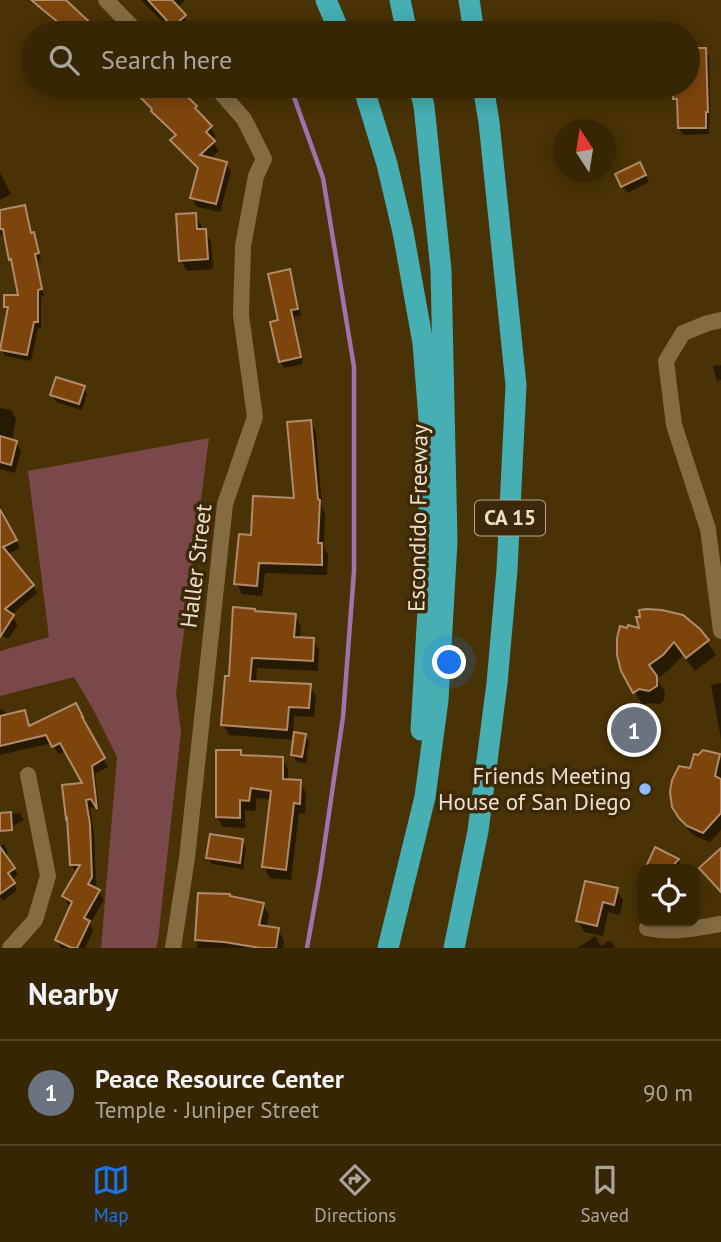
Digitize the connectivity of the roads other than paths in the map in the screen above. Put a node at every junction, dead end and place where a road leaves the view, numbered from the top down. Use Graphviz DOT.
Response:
graph roads {
  1 [pos="106,0"];
  2 [pos="326,0"];
  3 [pos="400,0"];
  4 [pos="469,0"];
  5 [pos="126,21"];
  6 [pos="335,21"];
  7 [pos="404,21"];
  8 [pos="472,21"];
  9 [pos="226,98"];
  10 [pos="367,98"];
  11 [pos="422,98"];
  12 [pos="485,98"];
  13 [pos="721,320"];
  14 [pos="721,631"];
  15 [pos="28,775"];
  16 [pos="407,871"];
  17 [pos="721,924"];
  18 [pos="647,928"];
  19 [pos="10,948"];
  20 [pos="173,948"];
  21 [pos="388,948"];
  22 [pos="454,948"];
  1 -- 5 [label="street"];
  2 -- 6 [label="highway"];
  3 -- 7 [label="highway"];
  4 -- 8 [label="highway"];
  9 -- 20 [label="street, Haller Street"];
  10 -- 16 [label="highway"];
  11 -- 16 [label="highway, Escondido Freeway / CA 15"];
  12 -- 22 [label="highway, CA 15"];
  13 -- 14 [label="street"];
  15 -- 19 [label="street"];
  16 -- 21 [label="highway, Escondido Freeway / CA 15"];
  17 -- 18 [label="street"];
}
